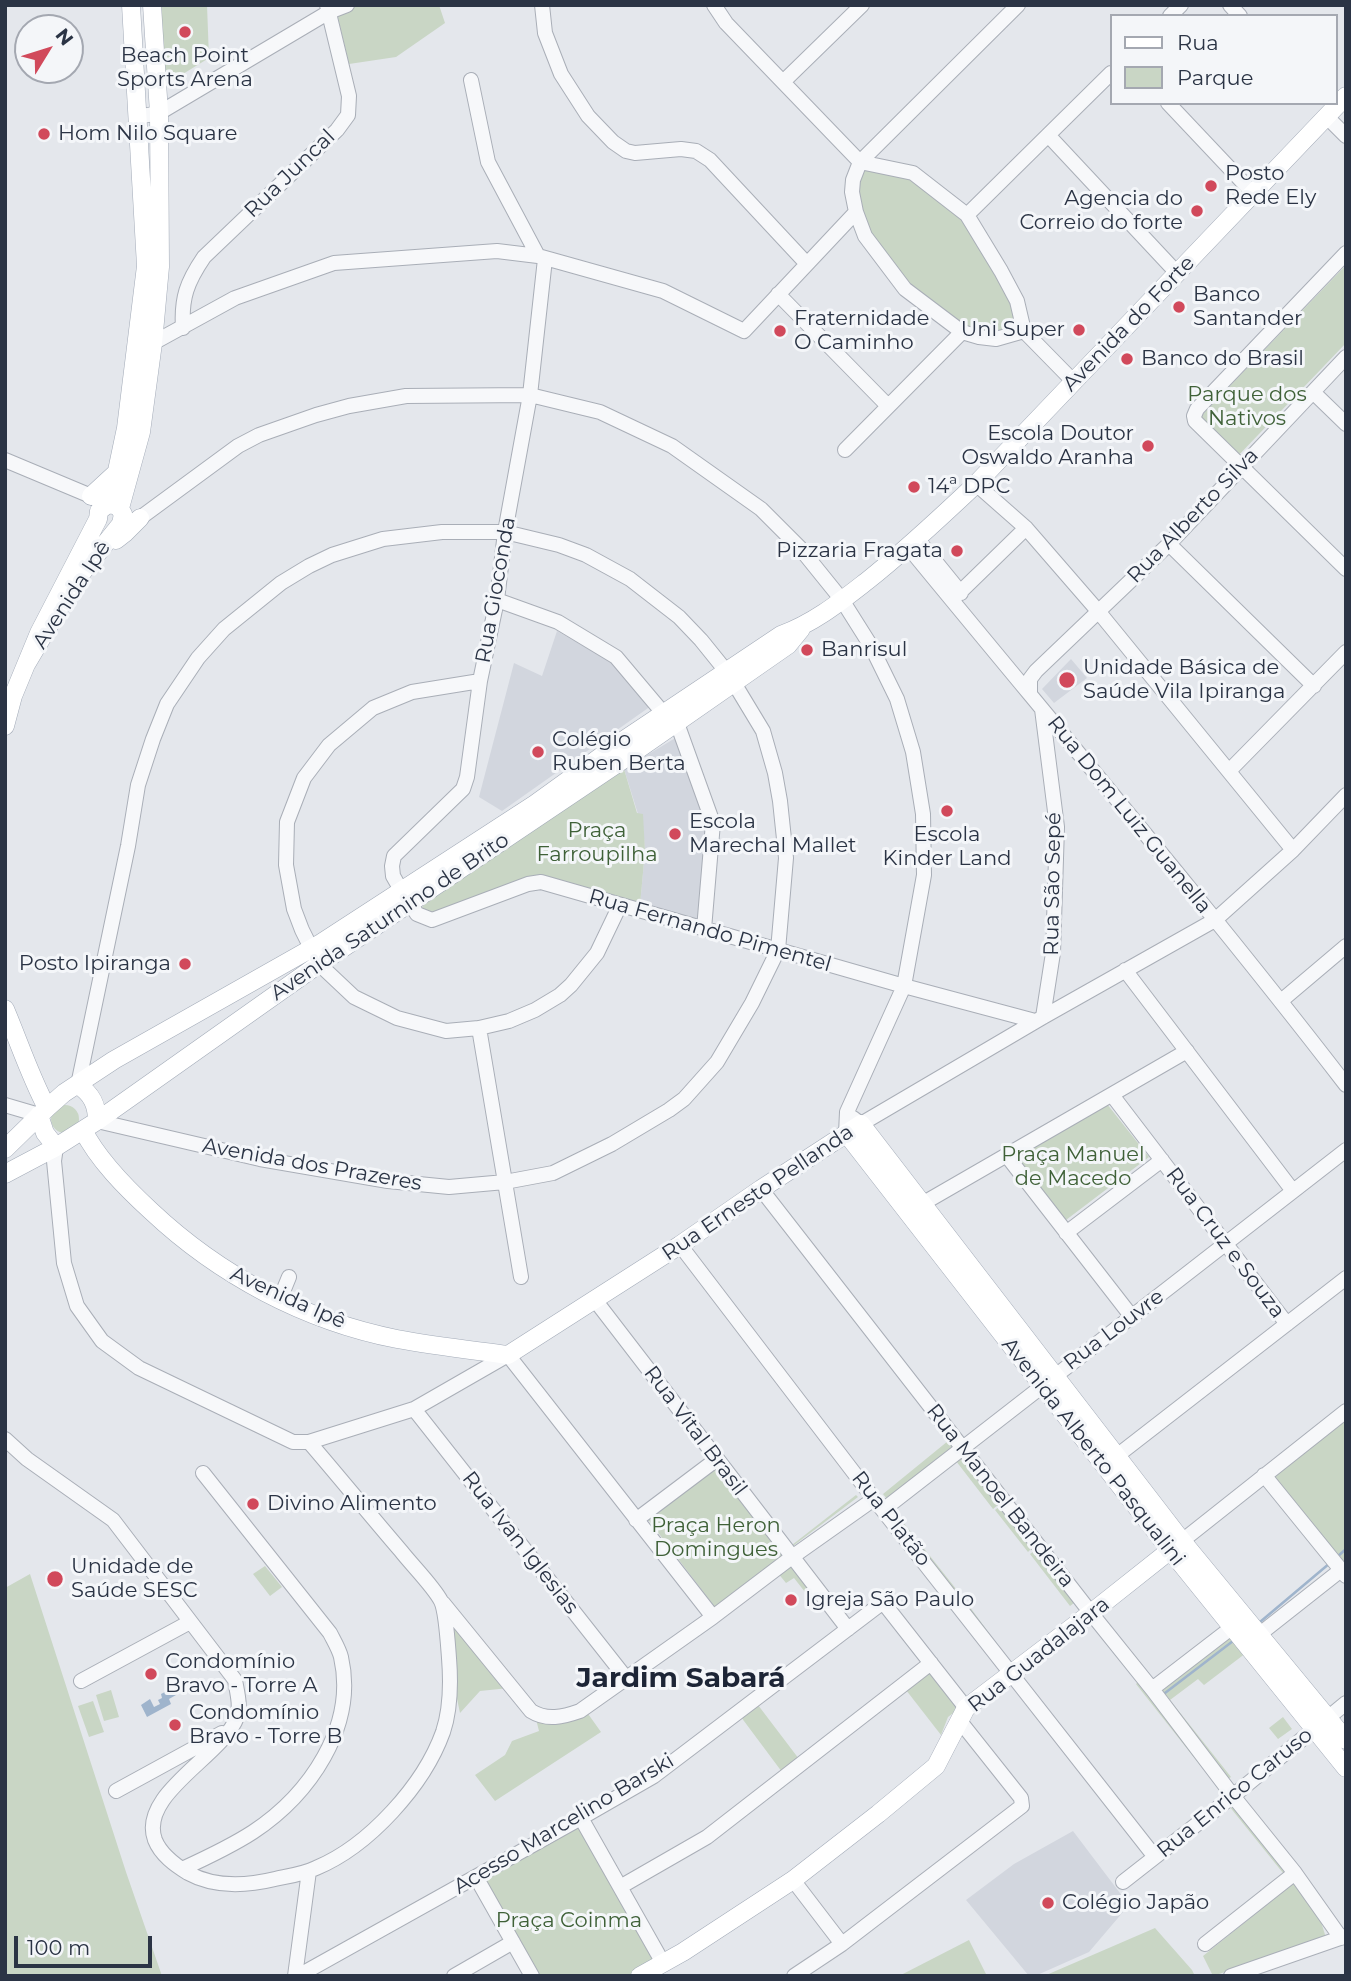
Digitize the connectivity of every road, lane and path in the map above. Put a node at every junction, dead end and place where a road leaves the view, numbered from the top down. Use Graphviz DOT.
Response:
graph roads {
  1 [pos="131,5"];
  2 [pos="152,5"];
  3 [pos="347,5"];
  4 [pos="542,5"];
  5 [pos="714,5"];
  6 [pos="862,5"];
  7 [pos="1018,5"];
  8 [pos="328,8"];
  9 [pos="1110,74"];
  10 [pos="471,80"];
  11 [pos="783,82"];
  12 [pos="1170,105"];
  13 [pos="1333,106"];
  14 [pos="159,113"];
  15 [pos="137,117"];
  16 [pos="1048,135"];
  17 [pos="1346,136"];
  18 [pos="860,162"];
  19 [pos="1253,193"];
  20 [pos="856,212"];
  21 [pos="967,215"];
  22 [pos="1346,253"];
  23 [pos="542,257"];
  24 [pos="807,264"];
  25 [pos="1177,273"];
  26 [pos="778,294"];
  27 [pos="183,328"];
  28 [pos="1024,331"];
  29 [pos="962,332"];
  30 [pos="153,343"];
  31 [pos="1346,357"];
  32 [pos="1074,382"];
  33 [pos="1313,392"];
  34 [pos="530,395"];
  35 [pos="888,406"];
  36 [pos="1346,424"];
  37 [pos="845,450"];
  38 [pos="5,460"];
  39 [pos="1242,467"];
  40 [pos="976,484"];
  41 [pos="110,512"];
  42 [pos="143,516"];
  43 [pos="1026,528"];
  44 [pos="505,532"];
  45 [pos="913,544"];
  46 [pos="1168,544"];
  47 [pos="99,552"];
  48 [pos="1346,569"];
  49 [pos="956,596"];
  50 [pos="497,600"];
  51 [pos="842,600"];
  52 [pos="1098,611"];
  53 [pos="1346,652"];
  54 [pos="27,663"];
  55 [pos="1036,671"];
  56 [pos="1014,675"];
  57 [pos="730,677"];
  58 [pos="480,681"];
  59 [pos="1314,686"];
  60 [pos="1030,694"];
  61 [pos="1042,709"];
  62 [pos="671,715"];
  63 [pos="5,726"];
  64 [pos="1229,771"];
  65 [pos="1346,795"];
  66 [pos="1293,850"];
  67 [pos="405,897"];
  68 [pos="620,905"];
  69 [pos="1215,919"];
  70 [pos="704,929"];
  71 [pos="1346,946"];
  72 [pos="778,950"];
  73 [pos="314,956"];
  74 [pos="1125,970"];
  75 [pos="904,986"];
  76 [pos="1281,1001"];
  77 [pos="5,1009"];
  78 [pos="1039,1019"];
  79 [pos="479,1028"];
  80 [pos="1186,1051"];
  81 [pos="27,1061"];
  82 [pos="1346,1085"];
  83 [pos="71,1089"];
  84 [pos="1112,1095"];
  85 [pos="5,1105"];
  86 [pos="43,1112"];
  87 [pos="851,1123"];
  88 [pos="90,1126"];
  89 [pos="56,1147"];
  90 [pos="5,1150"];
  91 [pos="1346,1150"];
  92 [pos="1006,1156"];
  93 [pos="1162,1160"];
  94 [pos="5,1174"];
  95 [pos="505,1182"];
  96 [pos="761,1189"];
  97 [pos="1293,1191"];
  98 [pos="915,1208"];
  99 [pos="1066,1233"];
  100 [pos="1226,1244"];
  101 [pos="680,1245"];
  102 [pos="289,1277"];
  103 [pos="521,1277"];
  104 [pos="1346,1278"];
  105 [pos="280,1299"];
  106 [pos="595,1300"];
  107 [pos="1132,1317"];
  108 [pos="1287,1324"];
  109 [pos="508,1356"];
  110 [pos="1047,1381"];
  111 [pos="414,1409"];
  112 [pos="1346,1411"];
  113 [pos="5,1439"];
  114 [pos="309,1442"];
  115 [pos="962,1447"];
  116 [pos="717,1459"];
  117 [pos="1110,1461"];
  118 [pos="203,1473"];
  119 [pos="1264,1475"];
  120 [pos="878,1504"];
  121 [pos="636,1520"];
  122 [pos="1176,1546"];
  123 [pos="792,1557"];
  124 [pos="1343,1573"];
  125 [pos="442,1602"];
  126 [pos="1091,1614"];
  127 [pos="713,1618"];
  128 [pos="190,1622"];
  129 [pos="1239,1622"];
  130 [pos="848,1629"];
  131 [pos="1253,1639"];
  132 [pos="931,1663"];
  133 [pos="1012,1673"];
  134 [pos="626,1678"];
  135 [pos="81,1681"];
  136 [pos="1152,1689"];
  137 [pos="1346,1703"];
  138 [pos="963,1714"];
  139 [pos="1321,1723"];
  140 [pos="230,1728"];
  141 [pos="1346,1740"];
  142 [pos="1346,1768"];
  143 [pos="116,1791"];
  144 [pos="1233,1796"];
  145 [pos="581,1818"];
  146 [pos="1155,1857"];
  147 [pos="182,1870"];
  148 [pos="309,1871"];
  149 [pos="1295,1873"];
  150 [pos="476,1877"];
  151 [pos="793,1880"];
  152 [pos="1123,1882"];
  153 [pos="620,1887"];
  154 [pos="1343,1937"];
  155 [pos="513,1942"];
  156 [pos="842,1944"];
  157 [pos="1205,1944"];
  158 [pos="663,1963"];
  159 [pos="297,1976"];
  160 [pos="454,1976"];
  161 [pos="532,1976"];
  162 [pos="640,1976"];
  163 [pos="794,1976"];
  164 [pos="1231,1976"];
  1 -- 15 [label="main road"];
  2 -- 14 [label="main road"];
  3 -- 8 [label="street"];
  4 -- 24 [label="street"];
  5 -- 11 [label="street"];
  6 -- 11 [label="street"];
  7 -- 18 [label="street"];
  8 -- 14 [label="street"];
  8 -- 27 [label="street, Rua Juncal"];
  9 -- 16 [label="street"];
  10 -- 23 [label="street"];
  11 -- 18 [label="street"];
  12 -- 19 [label="street"];
  13 -- 17 [label="street"];
  13 -- 19 [label="main road, Avenida do Forte"];
  14 -- 15 [label="street"];
  14 -- 30 [label="main road"];
  15 -- 41 [label="main road"];
  16 -- 21 [label="street"];
  16 -- 25 [label="street"];
  18 -- 20 [label="street"];
  18 -- 21 [label="street"];
  19 -- 25 [label="main road, Avenida do Forte"];
  20 -- 24 [label="street"];
  20 -- 29 [label="street"];
  21 -- 28 [label="street"];
  22 -- 39 [label="street"];
  23 -- 26 [label="street"];
  23 -- 27 [label="street"];
  23 -- 34 [label="street, Rua Gioconda"];
  24 -- 26 [label="street"];
  25 -- 32 [label="main road, Avenida do Forte"];
  26 -- 35 [label="street"];
  27 -- 30 [label="street"];
  28 -- 29 [label="street"];
  28 -- 32 [label="street"];
  29 -- 35 [label="street"];
  30 -- 41 [label="main road"];
  31 -- 33 [label="street, Rua Alberto Silva"];
  32 -- 40 [label="main road, Avenida do Forte"];
  33 -- 36 [label="street"];
  33 -- 39 [label="street, Rua Alberto Silva"];
  34 -- 42 [label="street"];
  34 -- 44 [label="street, Rua Gioconda"];
  34 -- 51 [label="street"];
  35 -- 37 [label="street"];
  38 -- 41 [label="street"];
  39 -- 46 [label="street, Rua Alberto Silva"];
  39 -- 48 [label="street"];
  40 -- 43 [label="street"];
  40 -- 45 [label="main road, Avenida do Forte"];
  41 -- 42 [label="street"];
  41 -- 47 [label="main road, Avenida Ipê"];
  41 -- 54 [label="main road, Avenida Ipê"];
  42 -- 47 [label="main road"];
  43 -- 49 [label="street"];
  43 -- 52 [label="street"];
  44 -- 50 [label="street, Rua Gioconda"];
  44 -- 57 [label="street, Avenida dos Prazeres"];
  44 -- 83 [label="street, Avenida dos Prazeres"];
  45 -- 49 [label="street, Rua Dom Luiz Guanella"];
  45 -- 51 [label="main road, Avenida Saturnino de Brito"];
  46 -- 52 [label="street, Rua Alberto Silva"];
  46 -- 59 [label="street"];
  47 -- 54 [label="main road, Avenida Ipê"];
  49 -- 56 [label="street, Rua Dom Luiz Guanella"];
  50 -- 58 [label="street, Rua Gioconda"];
  50 -- 62 [label="street"];
  51 -- 57 [label="main road, Avenida Saturnino de Brito"];
  51 -- 75 [label="street"];
  52 -- 55 [label="street, Rua Alberto Silva"];
  52 -- 64 [label="street"];
  53 -- 59 [label="street"];
  54 -- 63 [label="main road, Avenida Ipê"];
  55 -- 56 [label="street"];
  55 -- 60 [label="street"];
  56 -- 60 [label="street, Rua Dom Luiz Guanella"];
  57 -- 62 [label="main road, Avenida Saturnino de Brito"];
  57 -- 72 [label="street, Avenida dos Prazeres"];
  58 -- 67 [label="street, Rua Gioconda"];
  58 -- 73 [label="street"];
  59 -- 64 [label="street"];
  60 -- 61 [label="street, Rua Dom Luiz Guanella"];
  61 -- 69 [label="street, Rua Dom Luiz Guanella"];
  61 -- 78 [label="street, Rua São Sepé"];
  62 -- 67 [label="main road, Avenida Saturnino de Brito"];
  62 -- 70 [label="street"];
  64 -- 66 [label="street"];
  65 -- 66 [label="street, Rua Ernesto Pellanda"];
  66 -- 69 [label="street, Rua Ernesto Pellanda"];
  67 -- 68 [label="street, Rua Fernando Pimentel"];
  67 -- 73 [label="main road, Avenida Saturnino de Brito"];
  68 -- 70 [label="street, Rua Fernando Pimentel"];
  68 -- 79 [label="street"];
  69 -- 74 [label="street, Rua Ernesto Pellanda"];
  69 -- 76 [label="street, Rua Dom Luiz Guanella"];
  70 -- 72 [label="street, Rua Fernando Pimentel"];
  71 -- 76 [label="street"];
  72 -- 75 [label="street, Rua Fernando Pimentel"];
  72 -- 95 [label="street, Avenida dos Prazeres"];
  73 -- 79 [label="street"];
  73 -- 83 [label="main road, Avenida Saturnino de Brito"];
  73 -- 88 [label="main road, Avenida Saturnino de Brito"];
  74 -- 78 [label="street, Rua Ernesto Pellanda"];
  74 -- 80 [label="street"];
  75 -- 78 [label="street, Rua Fernando Pimentel"];
  75 -- 87 [label="street"];
  76 -- 82 [label="street, Rua Dom Luiz Guanella"];
  77 -- 81 [label="main road"];
  78 -- 87 [label="street, Rua Ernesto Pellanda"];
  79 -- 95 [label="street"];
  80 -- 84 [label="street"];
  80 -- 97 [label="street"];
  81 -- 83 [label="main road"];
  81 -- 86 [label="main road"];
  83 -- 86 [label="main road, Avenida Saturnino de Brito"];
  83 -- 88 [label="main road"];
  84 -- 92 [label="street"];
  84 -- 93 [label="street, Rua Cruz e Souza"];
  85 -- 86 [label="street"];
  86 -- 89 [label="main road"];
  86 -- 90 [label="main road, Avenida Saturnino de Brito"];
  87 -- 96 [label="main road, Rua Ernesto Pellanda"];
  87 -- 98 [label="main road, Avenida Alberto Pasqualini"];
  88 -- 89 [label="main road, Avenida Saturnino de Brito"];
  88 -- 95 [label="street, Avenida dos Prazeres"];
  88 -- 105 [label="main road, Avenida Ipê"];
  89 -- 94 [label="main road, Avenida Saturnino de Brito"];
  89 -- 114 [label="street, Rua Ernesto Pellanda"];
  91 -- 97 [label="street, Rua Louvre"];
  92 -- 98 [label="street"];
  92 -- 99 [label="street"];
  93 -- 99 [label="street"];
  93 -- 100 [label="street, Rua Cruz e Souza"];
  95 -- 103 [label="street"];
  96 -- 101 [label="main road, Rua Ernesto Pellanda"];
  96 -- 115 [label="street, Rua Manoel Bandeira"];
  97 -- 100 [label="street, Rua Louvre"];
  98 -- 110 [label="main road, Avenida Alberto Pasqualini"];
  99 -- 107 [label="street"];
  100 -- 107 [label="street, Rua Louvre"];
  100 -- 108 [label="street, Rua Cruz e Souza"];
  101 -- 106 [label="main road, Rua Ernesto Pellanda"];
  101 -- 120 [label="street, Rua Platão"];
  102 -- 105 [label="street"];
  104 -- 108 [label="street"];
  105 -- 109 [label="main road, Avenida Ipê"];
  106 -- 109 [label="main road, Rua Ernesto Pellanda"];
  106 -- 116 [label="street, Rua Vital Brasil"];
  107 -- 110 [label="street, Rua Louvre"];
  108 -- 117 [label="street"];
  109 -- 111 [label="street, Rua Ernesto Pellanda"];
  109 -- 121 [label="street"];
  110 -- 115 [label="street, Rua Louvre"];
  110 -- 117 [label="main road, Avenida Alberto Pasqualini"];
  111 -- 114 [label="street, Rua Ernesto Pellanda"];
  111 -- 134 [label="street, Rua Ivan Iglesias"];
  112 -- 119 [label="street, Rua Guadalajara"];
  113 -- 128 [label="street"];
  114 -- 125 [label="street"];
  115 -- 120 [label="street, Rua Louvre"];
  115 -- 126 [label="street, Rua Manoel Bandeira"];
  116 -- 121 [label="street"];
  116 -- 123 [label="street, Rua Vital Brasil"];
  117 -- 122 [label="main road, Avenida Alberto Pasqualini"];
  118 -- 147 [label="street"];
  119 -- 122 [label="street, Rua Guadalajara"];
  119 -- 124 [label="street"];
  120 -- 123 [label="street, Rua Louvre"];
  120 -- 133 [label="street, Rua Platão"];
  121 -- 127 [label="street"];
  122 -- 126 [label="main road, Rua Guadalajara"];
  122 -- 129 [label="main road, Avenida Alberto Pasqualini"];
  123 -- 127 [label="street, Rua Louvre"];
  123 -- 130 [label="street, Rua Vital Brasil"];
  124 -- 131 [label="street"];
  125 -- 134 [label="street, Rua Louvre"];
  125 -- 148 [label="street"];
  126 -- 133 [label="main road, Rua Guadalajara"];
  126 -- 136 [label="street, Rua Manoel Bandeira"];
  127 -- 134 [label="street, Rua Louvre"];
  128 -- 135 [label="street"];
  128 -- 140 [label="street"];
  129 -- 131 [label="main road, Avenida Alberto Pasqualini"];
  129 -- 136 [label="street"];
  130 -- 132 [label="street, Acesso Marcelino Barski"];
  130 -- 145 [label="street, Acesso Marcelino Barski"];
  131 -- 139 [label="main road, Avenida Alberto Pasqualini"];
  132 -- 138 [label="street"];
  132 -- 153 [label="street"];
  133 -- 138 [label="main road, Rua Guadalajara"];
  133 -- 146 [label="street, Rua Platão"];
  136 -- 144 [label="street, Rua Manoel Bandeira"];
  137 -- 139 [label="street, Rua Enrico Caruso"];
  138 -- 151 [label="main road, Rua Guadalajara"];
  138 -- 156 [label="street"];
  139 -- 141 [label="main road, Avenida Alberto Pasqualini"];
  139 -- 142 [label="main road, Avenida Alberto Pasqualini"];
  139 -- 144 [label="street, Rua Enrico Caruso"];
  140 -- 143 [label="street"];
  140 -- 147 [label="street"];
  144 -- 146 [label="street, Rua Enrico Caruso"];
  144 -- 149 [label="street, Rua Manoel Bandeira"];
  145 -- 150 [label="street, Acesso Marcelino Barski"];
  145 -- 153 [label="street"];
  146 -- 152 [label="street, Rua Enrico Caruso"];
  147 -- 148 [label="street"];
  148 -- 159 [label="street"];
  149 -- 154 [label="street, Rua Manoel Bandeira"];
  149 -- 157 [label="street"];
  150 -- 155 [label="street"];
  150 -- 159 [label="street, Acesso Marcelino Barski"];
  151 -- 156 [label="street"];
  151 -- 158 [label="main road, Rua Guadalajara"];
  153 -- 158 [label="street"];
  154 -- 164 [label="street"];
  155 -- 160 [label="street"];
  155 -- 161 [label="street"];
  156 -- 163 [label="street"];
  158 -- 162 [label="main road, Rua Guadalajara"];
}
